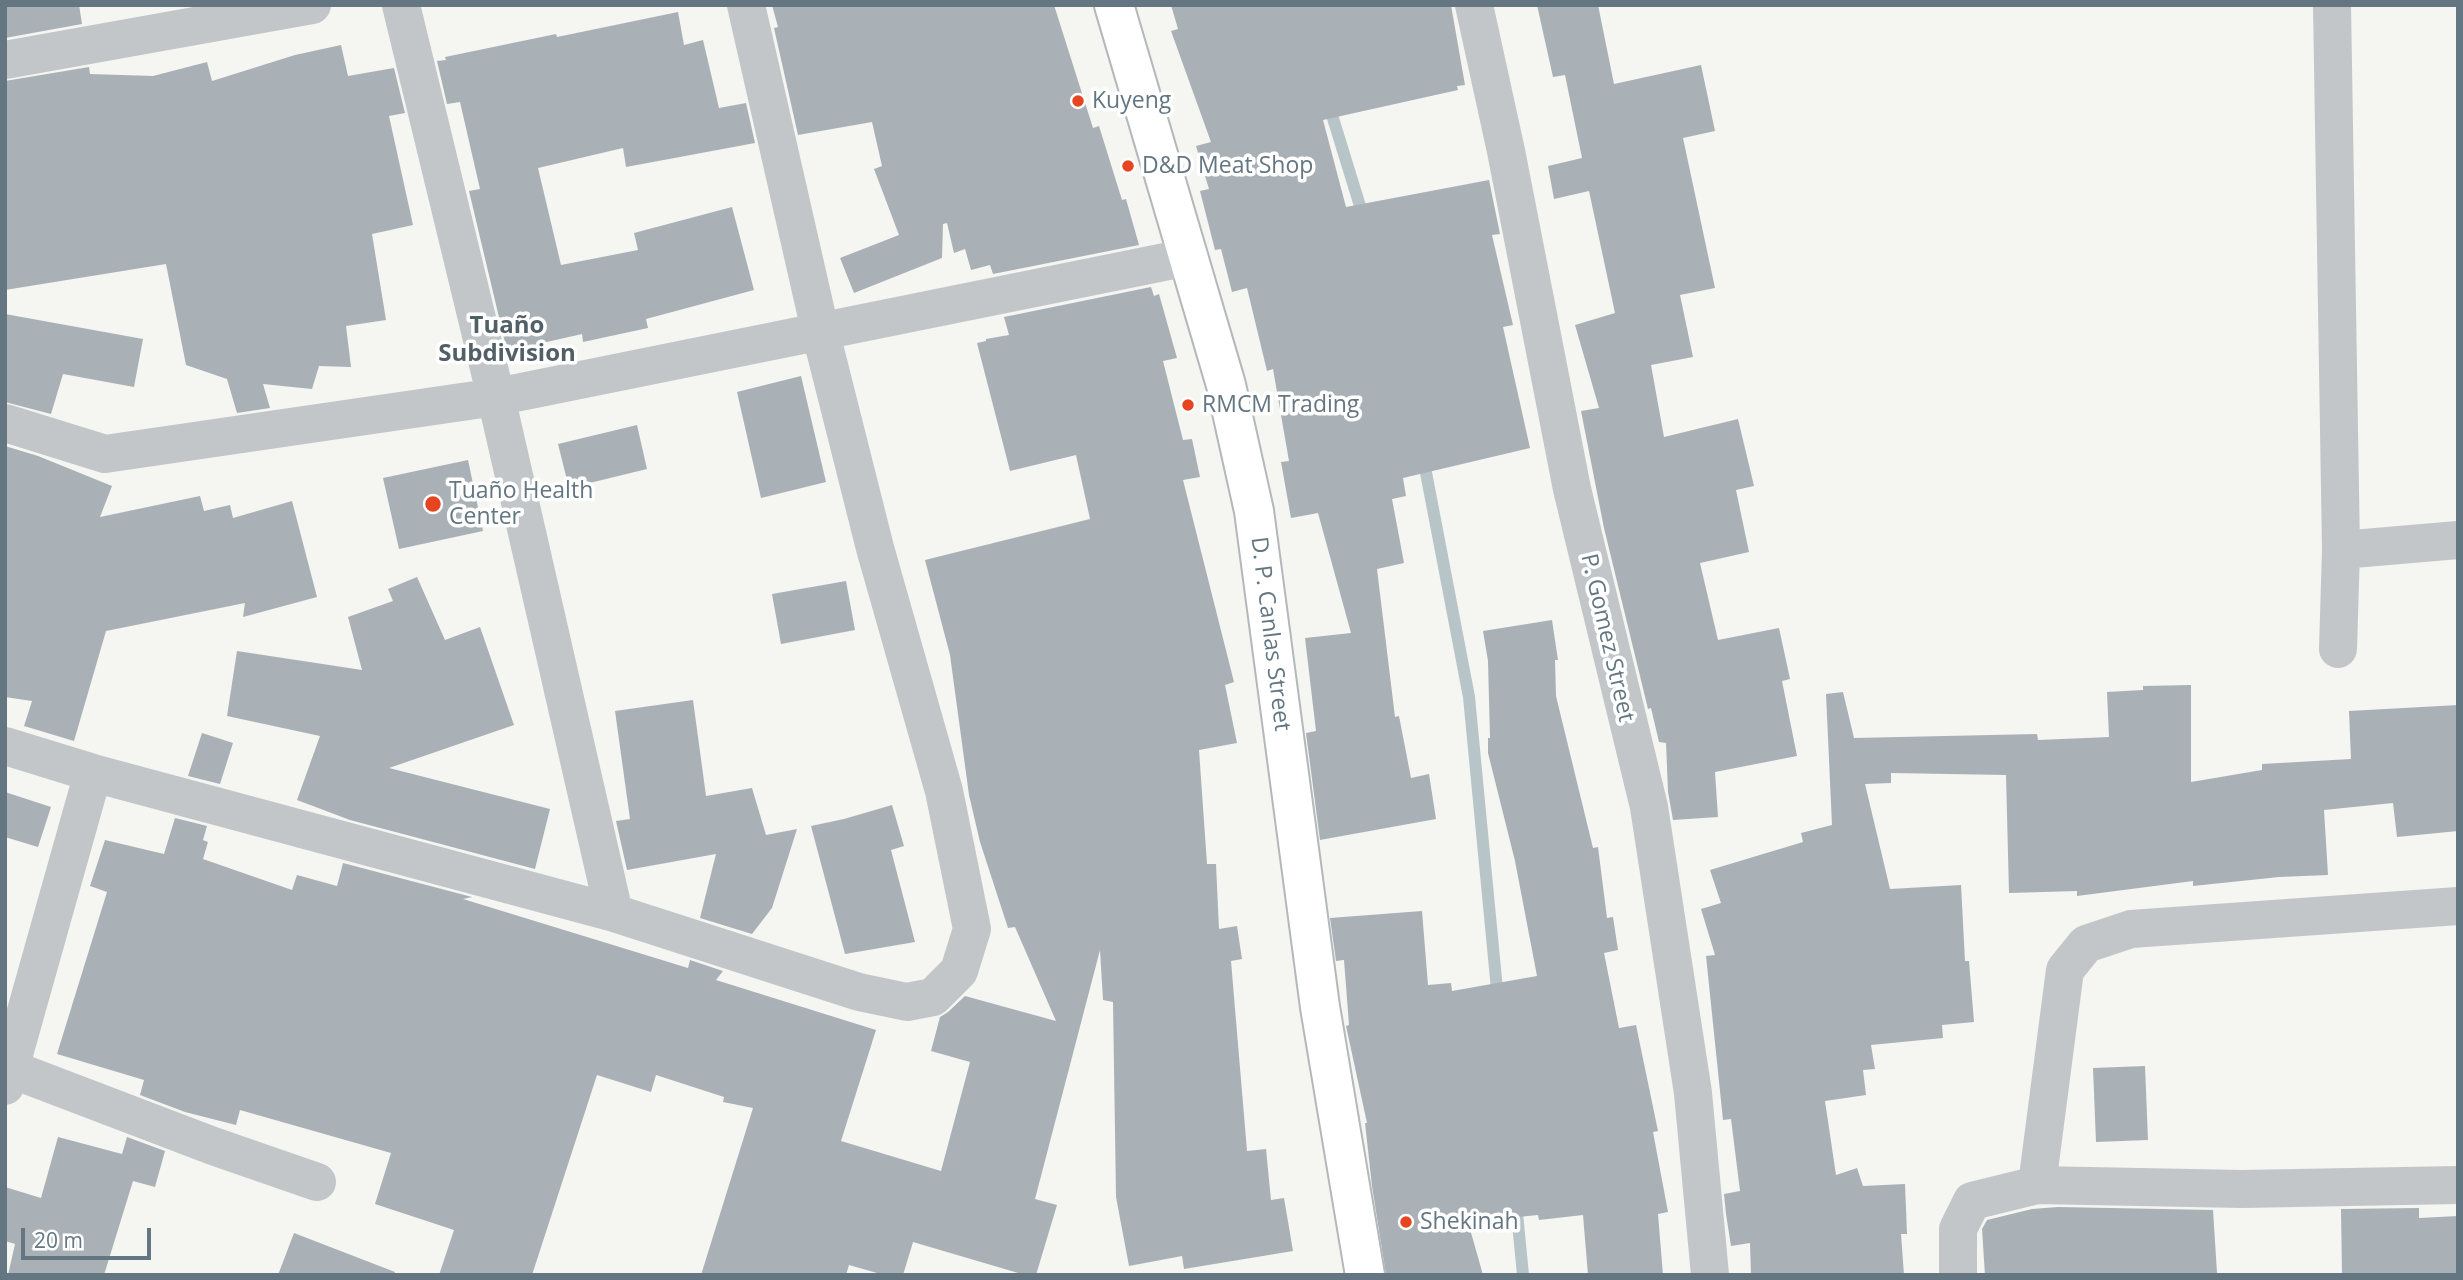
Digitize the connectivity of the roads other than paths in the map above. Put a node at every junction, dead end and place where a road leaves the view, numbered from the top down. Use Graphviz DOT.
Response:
graph roads {
  1 [pos="312,5"];
  2 [pos="401,5"];
  3 [pos="747,5"];
  4 [pos="1114,5"];
  5 [pos="1474,5"];
  6 [pos="2332,5"];
  7 [pos="5,60"];
  8 [pos="1189,257"];
  9 [pos="820,330"];
  10 [pos="496,397"];
  11 [pos="5,423"];
  12 [pos="2458,540"];
  13 [pos="2341,550"];
  14 [pos="2338,649"];
  15 [pos="5,746"];
  16 [pos="93,773"];
  17 [pos="2458,906"];
  18 [pos="614,913"];
  19 [pos="8,1077"];
  20 [pos="317,1182"];
  21 [pos="2036,1185"];
  22 [pos="2458,1185"];
  23 [pos="1365,1275"];
  24 [pos="1710,1275"];
  25 [pos="1958,1275"];
  1 -- 7 [label="street"];
  2 -- 10 [label="street"];
  3 -- 9 [label="street"];
  4 -- 8 [label="main road, D. P. Canlas Street"];
  5 -- 24 [label="street, P. Gomez Street"];
  6 -- 13 [label="street"];
  8 -- 9 [label="street"];
  8 -- 23 [label="main road, D. P. Canlas Street"];
  9 -- 10 [label="street"];
  9 -- 18 [label="street"];
  10 -- 11 [label="street"];
  10 -- 18 [label="street"];
  12 -- 13 [label="street"];
  13 -- 14 [label="street"];
  15 -- 16 [label="street"];
  16 -- 18 [label="street"];
  16 -- 19 [label="street"];
  17 -- 21 [label="street"];
  19 -- 20 [label="street"];
  21 -- 22 [label="street"];
  21 -- 25 [label="street"];
}
